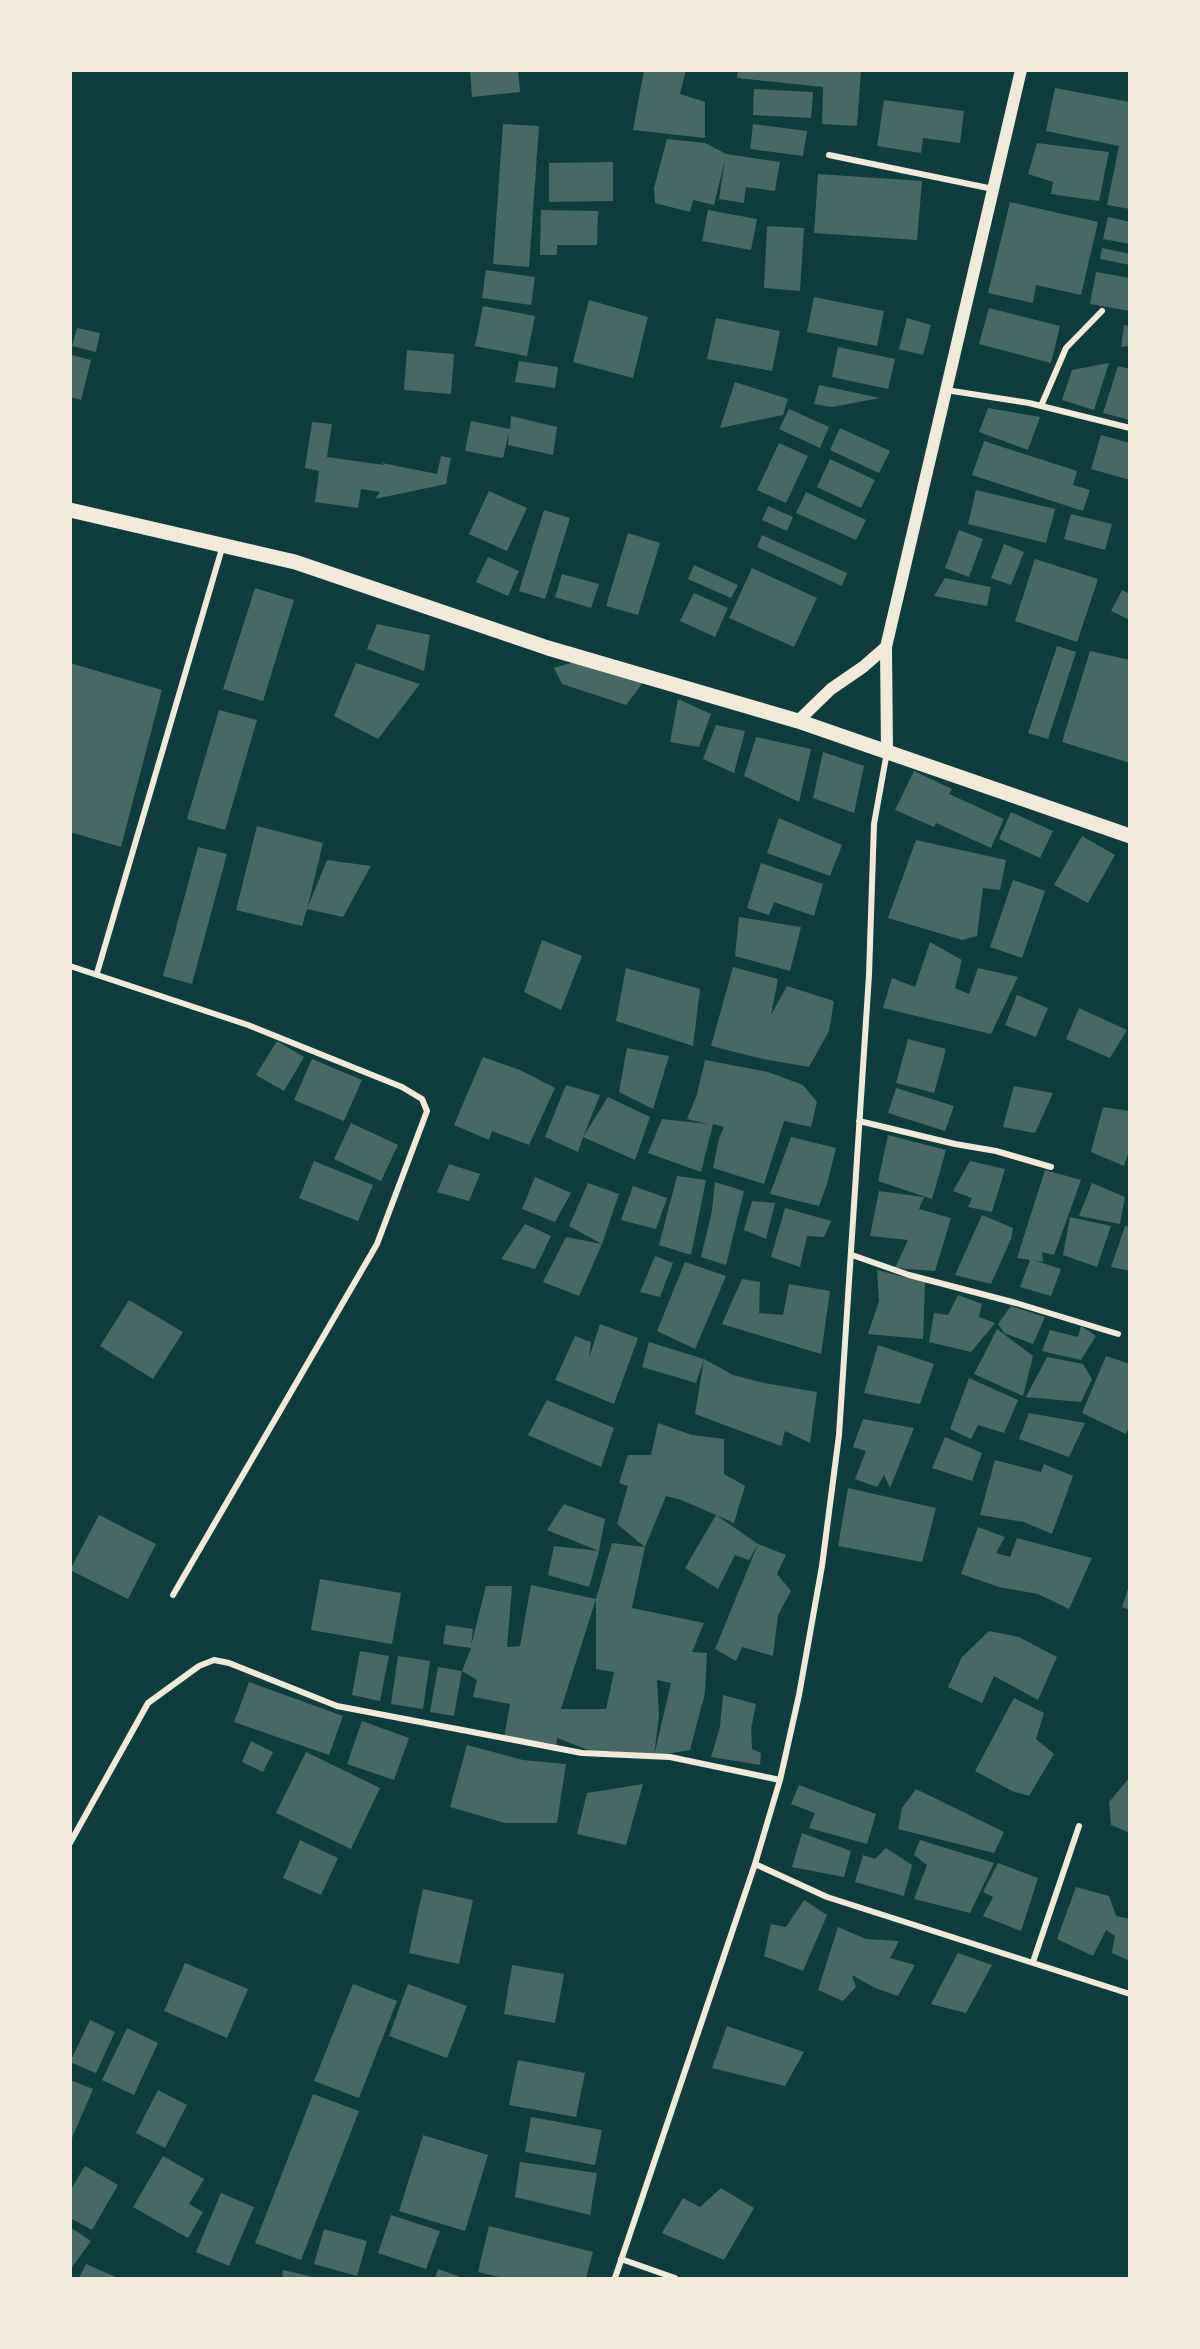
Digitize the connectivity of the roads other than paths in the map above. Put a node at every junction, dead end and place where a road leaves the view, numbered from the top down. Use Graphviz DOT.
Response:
graph roads {
  1 [pos="1021,70"];
  2 [pos="829,155"];
  3 [pos="993,189"];
  4 [pos="1102,311"];
  5 [pos="946,390"];
  6 [pos="1041,406"];
  7 [pos="1130,428"];
  8 [pos="70,510"];
  9 [pos="224,545"];
  10 [pos="886,647"];
  11 [pos="798,721"];
  12 [pos="887,752"];
  13 [pos="1130,836"];
  14 [pos="70,966"];
  15 [pos="97,973"];
  16 [pos="859,1121"];
  17 [pos="1051,1167"];
  18 [pos="852,1255"];
  19 [pos="1118,1334"];
  20 [pos="173,1595"];
  21 [pos="780,1779"];
  22 [pos="1079,1826"];
  23 [pos="70,1843"];
  24 [pos="755,1864"];
  25 [pos="1033,1962"];
  26 [pos="1130,1994"];
  27 [pos="621,2259"];
  28 [pos="615,2278"];
  29 [pos="675,2278"];
  1 -- 3 [label="main road"];
  2 -- 3 [label="street"];
  3 -- 5 [label="main road"];
  4 -- 6 [label="street"];
  5 -- 6 [label="street"];
  5 -- 10 [label="main road"];
  6 -- 7 [label="street"];
  8 -- 9 [label="main road"];
  9 -- 11 [label="main road"];
  9 -- 15 [label="street"];
  10 -- 11 [label="main road"];
  10 -- 12 [label="main road"];
  11 -- 12 [label="main road"];
  12 -- 13 [label="main road"];
  12 -- 16 [label="street"];
  14 -- 15 [label="street"];
  15 -- 20 [label="street"];
  16 -- 17 [label="street"];
  16 -- 18 [label="street"];
  18 -- 19 [label="street"];
  18 -- 21 [label="street"];
  21 -- 23 [label="street"];
  21 -- 24 [label="street"];
  22 -- 25 [label="street"];
  24 -- 25 [label="street"];
  24 -- 27 [label="street"];
  25 -- 26 [label="street"];
  27 -- 28 [label="street"];
  27 -- 29 [label="street"];
}
